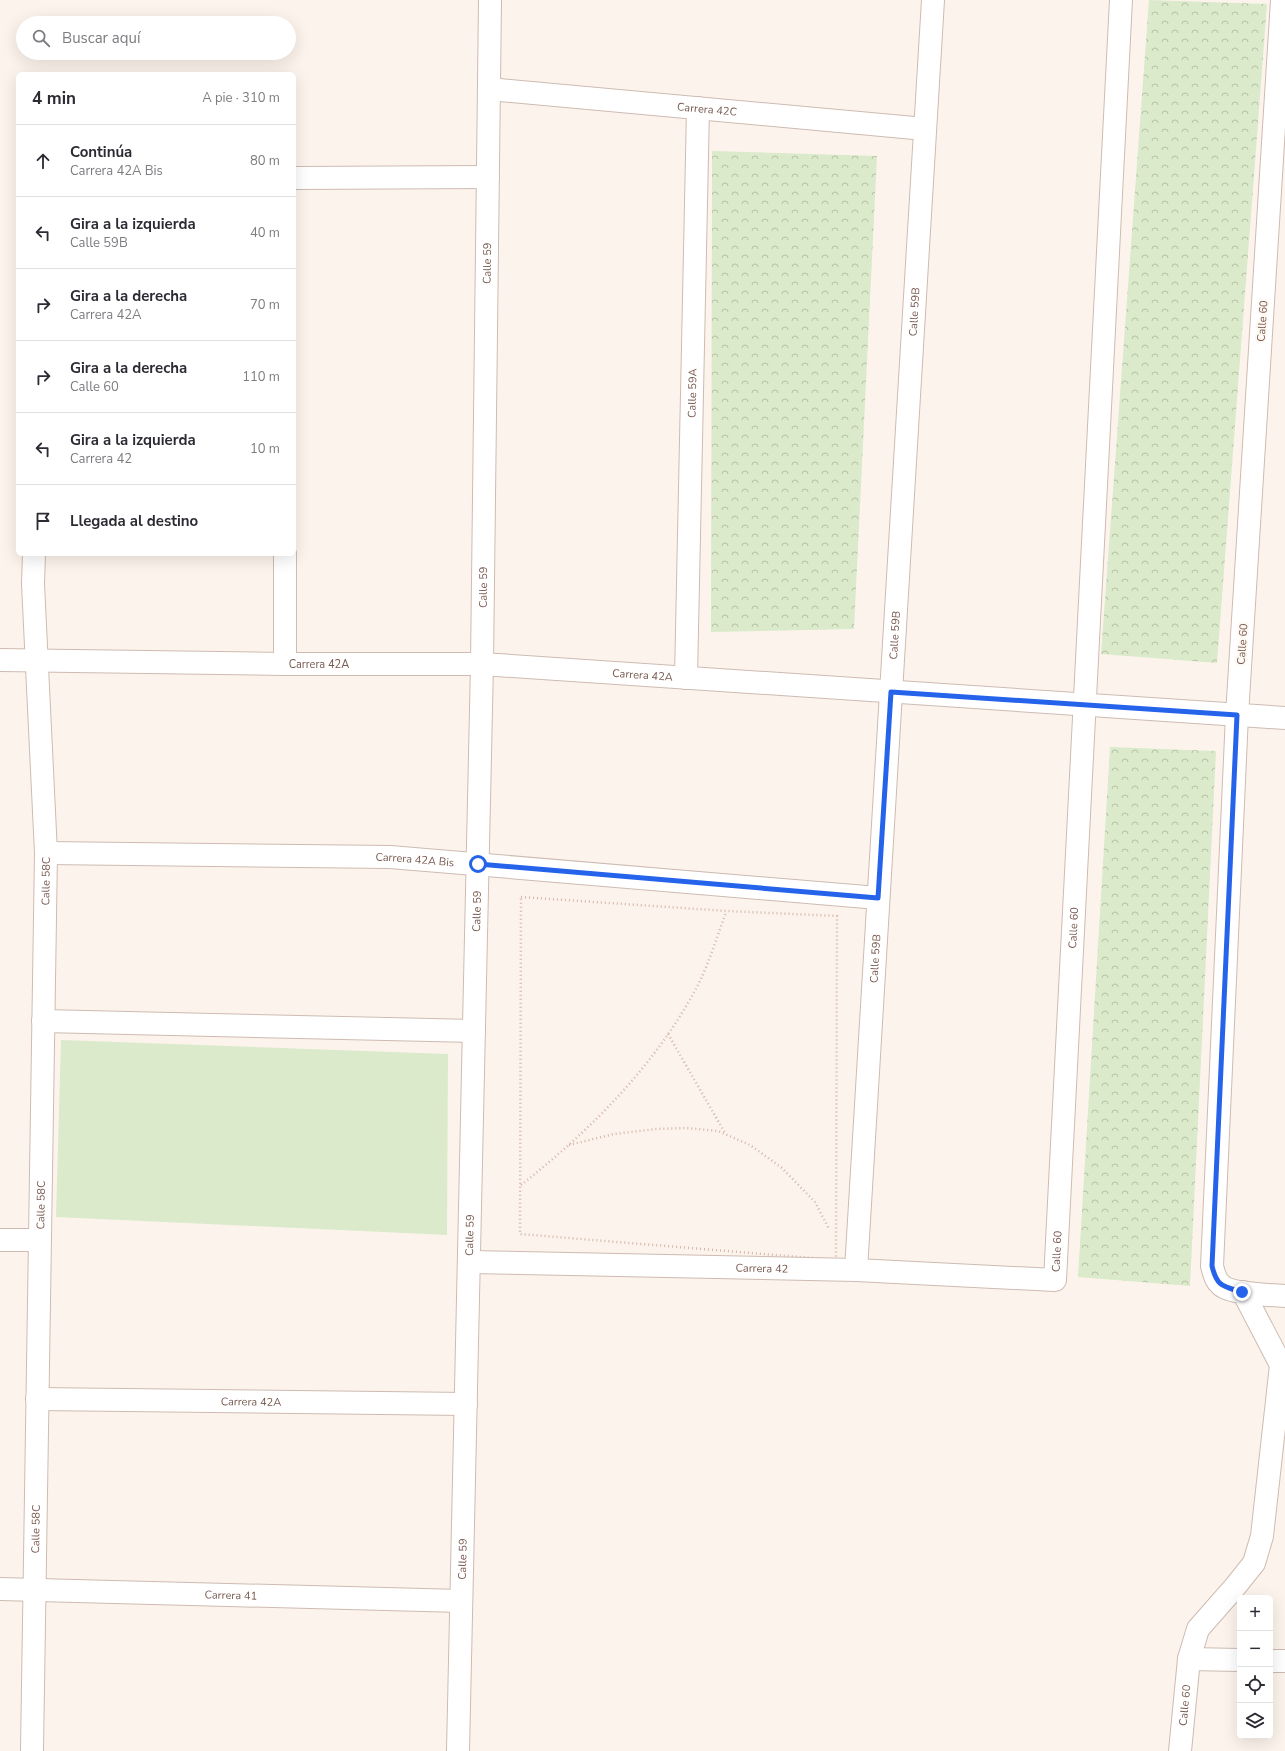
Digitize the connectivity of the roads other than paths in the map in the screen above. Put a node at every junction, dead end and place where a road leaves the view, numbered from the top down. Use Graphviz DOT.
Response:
graph roads {
  1 [pos="490,0"];
  2 [pos="932,0"];
  3 [pos="1122,0"];
  4 [pos="1282,0"];
  5 [pos="488,89"];
  6 [pos="698,108"];
  7 [pos="925,129"];
  8 [pos="488,177"];
  9 [pos="296,178"];
  10 [pos="34,556"];
  11 [pos="285,556"];
  12 [pos="0,660"];
  13 [pos="36,660"];
  14 [pos="285,664"];
  15 [pos="482,664"];
  16 [pos="686,678"];
  17 [pos="891,692"];
  18 [pos="1085,704"];
  19 [pos="1237,715"];
  20 [pos="1285,718"];
  21 [pos="46,853"];
  22 [pos="478,864"];
  23 [pos="878,898"];
  24 [pos="43,1021"];
  25 [pos="474,1031"];
  26 [pos="0,1240"];
  27 [pos="40,1240"];
  28 [pos="469,1262"];
  29 [pos="856,1270"];
  30 [pos="1055,1280"];
  31 [pos="1242,1292"];
  32 [pos="1285,1296"];
  33 [pos="1283,1362"];
  34 [pos="37,1398"];
  35 [pos="466,1404"];
  36 [pos="0,1589"];
  37 [pos="35,1590"];
  38 [pos="461,1601"];
  39 [pos="1189,1659"];
  40 [pos="1237,1660"];
  41 [pos="1273,1661"];
  42 [pos="1285,1661"];
  43 [pos="32,1751"];
  44 [pos="458,1751"];
  45 [pos="1180,1751"];
  1 -- 5 [label="street, Calle 59"];
  2 -- 7 [label="street, Calle 59B"];
  3 -- 18 [label="street, Calle 60"];
  4 -- 19 [label="street, Calle 60"];
  5 -- 6 [label="street, Carrera 42C"];
  5 -- 8 [label="street, Calle 59"];
  6 -- 7 [label="street, Carrera 42C"];
  6 -- 16 [label="street, Calle 59A"];
  7 -- 17 [label="street, Calle 59B"];
  8 -- 9 [label="street"];
  8 -- 15 [label="street, Calle 59"];
  10 -- 13 [label="street, Calle 58C"];
  11 -- 14 [label="street"];
  12 -- 13 [label="street, Carrera 42A"];
  13 -- 14 [label="street, Carrera 42A"];
  13 -- 21 [label="street, Calle 58C"];
  14 -- 15 [label="street, Carrera 42A"];
  15 -- 16 [label="street, Carrera 42A"];
  15 -- 22 [label="street, Calle 59"];
  16 -- 17 [label="street, Carrera 42A"];
  17 -- 18 [label="street, Carrera 42A"];
  17 -- 23 [label="street, Calle 59B"];
  18 -- 19 [label="street, Carrera 42A"];
  18 -- 30 [label="street, Calle 60"];
  19 -- 20 [label="street, Carrera 42A"];
  19 -- 31 [label="street, Calle 60"];
  21 -- 22 [label="street, Carrera 42A Bis"];
  21 -- 24 [label="street, Calle 58C"];
  22 -- 23 [label="street, Carrera 42A Bis"];
  22 -- 25 [label="street, Calle 59"];
  23 -- 29 [label="street, Calle 59B"];
  24 -- 25 [label="street"];
  24 -- 27 [label="street, Calle 58C"];
  25 -- 28 [label="street, Calle 59"];
  26 -- 27 [label="street"];
  27 -- 34 [label="street, Calle 58C"];
  28 -- 29 [label="street, Carrera 42"];
  28 -- 35 [label="street, Calle 59"];
  29 -- 30 [label="street, Carrera 42"];
  31 -- 32 [label="street"];
  31 -- 33 [label="street"];
  33 -- 39 [label="street, Calle 60"];
  34 -- 35 [label="street, Carrera 42A"];
  34 -- 37 [label="street, Calle 58C"];
  35 -- 38 [label="street, Calle 59"];
  36 -- 37 [label="street, Carrera 41"];
  37 -- 38 [label="street, Carrera 41"];
  37 -- 43 [label="street, Calle 58C"];
  38 -- 44 [label="street, Calle 59"];
  39 -- 40 [label="street"];
  39 -- 45 [label="street, Calle 60"];
  41 -- 42 [label="street"];
}
